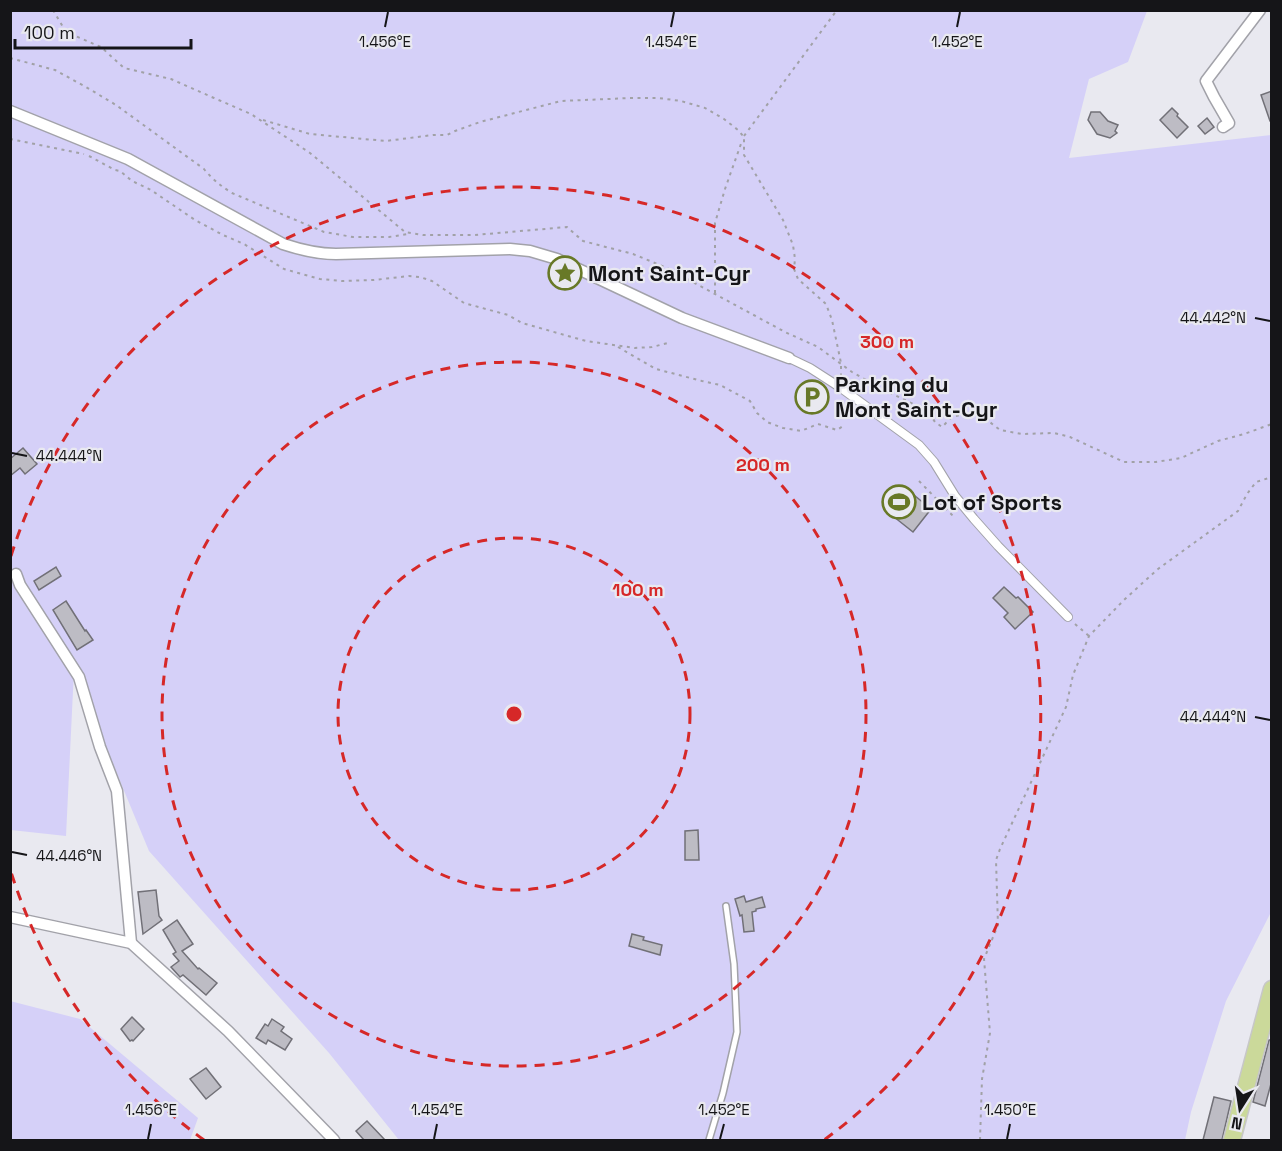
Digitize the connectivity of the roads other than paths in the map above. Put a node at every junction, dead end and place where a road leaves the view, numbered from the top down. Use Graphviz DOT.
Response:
graph roads {
  1 [pos="1260,10"];
  2 [pos="10,111"];
  3 [pos="1223,127"];
  4 [pos="789,358"];
  5 [pos="16,574"];
  6 [pos="1068,617"];
  7 [pos="726,906"];
  8 [pos="10,916"];
  9 [pos="131,943"];
  10 [pos="1272,989"];
  11 [pos="334,1140"];
  12 [pos="709,1140"];
  13 [pos="1232,1140"];
  1 -- 3 [label="street"];
  2 -- 4 [label="street"];
  4 -- 6 [label="street"];
  5 -- 9 [label="street"];
  7 -- 12 [label="lane"];
  8 -- 9 [label="street"];
  9 -- 11 [label="street"];
  10 -- 13 [label="main road"];
}
